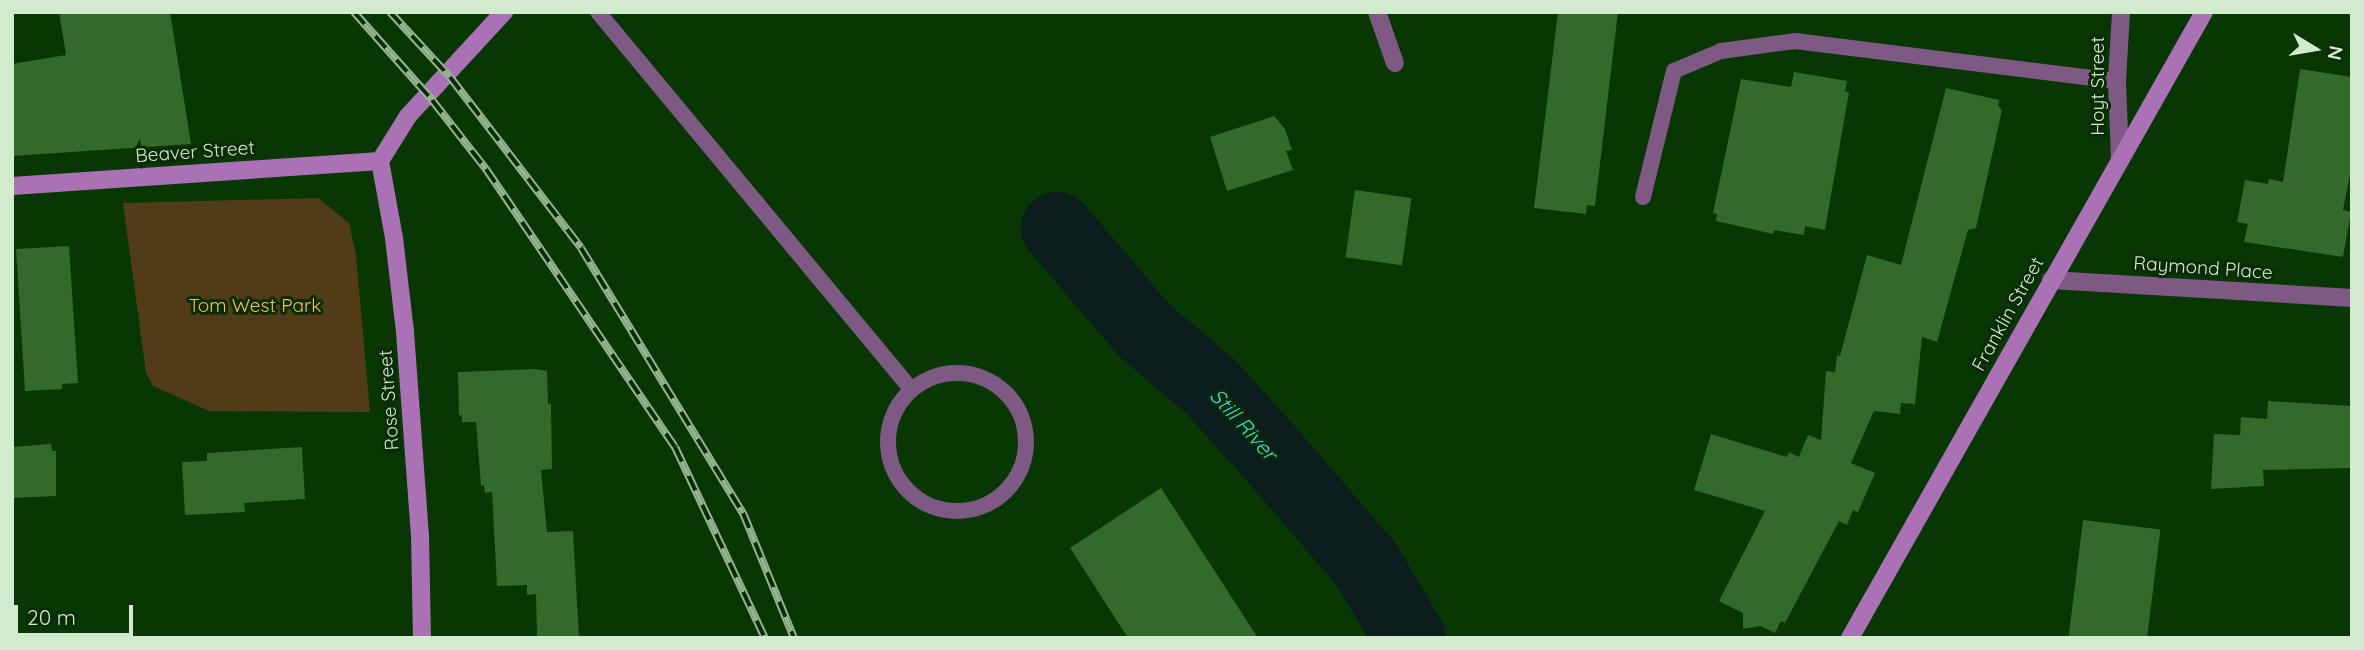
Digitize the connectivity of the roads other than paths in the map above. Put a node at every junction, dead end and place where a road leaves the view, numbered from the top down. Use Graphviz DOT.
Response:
graph roads {
  1 [pos="504,12"];
  2 [pos="598,12"];
  3 [pos="1377,12"];
  4 [pos="2121,12"];
  5 [pos="2204,12"];
  6 [pos="1395,63"];
  7 [pos="2117,81"];
  8 [pos="2120,160"];
  9 [pos="380,161"];
  10 [pos="12,186"];
  11 [pos="1643,197"];
  12 [pos="2051,280"];
  13 [pos="2352,298"];
  14 [pos="911,389"];
  15 [pos="422,638"];
  16 [pos="1850,638"];
  1 -- 9 [label="street"];
  2 -- 14 [label="lane"];
  3 -- 6 [label="street"];
  4 -- 7 [label="street, Hoyt Street"];
  5 -- 8 [label="street, Franklin Street"];
  7 -- 8 [label="street, Hoyt Street"];
  7 -- 11 [label="lane"];
  8 -- 12 [label="street, Franklin Street"];
  9 -- 10 [label="street, Beaver Street"];
  9 -- 15 [label="street, Rose Street"];
  12 -- 13 [label="street, Raymond Place"];
  12 -- 16 [label="street, Franklin Street"];
  14 -- 14 [label="lane"];
}
